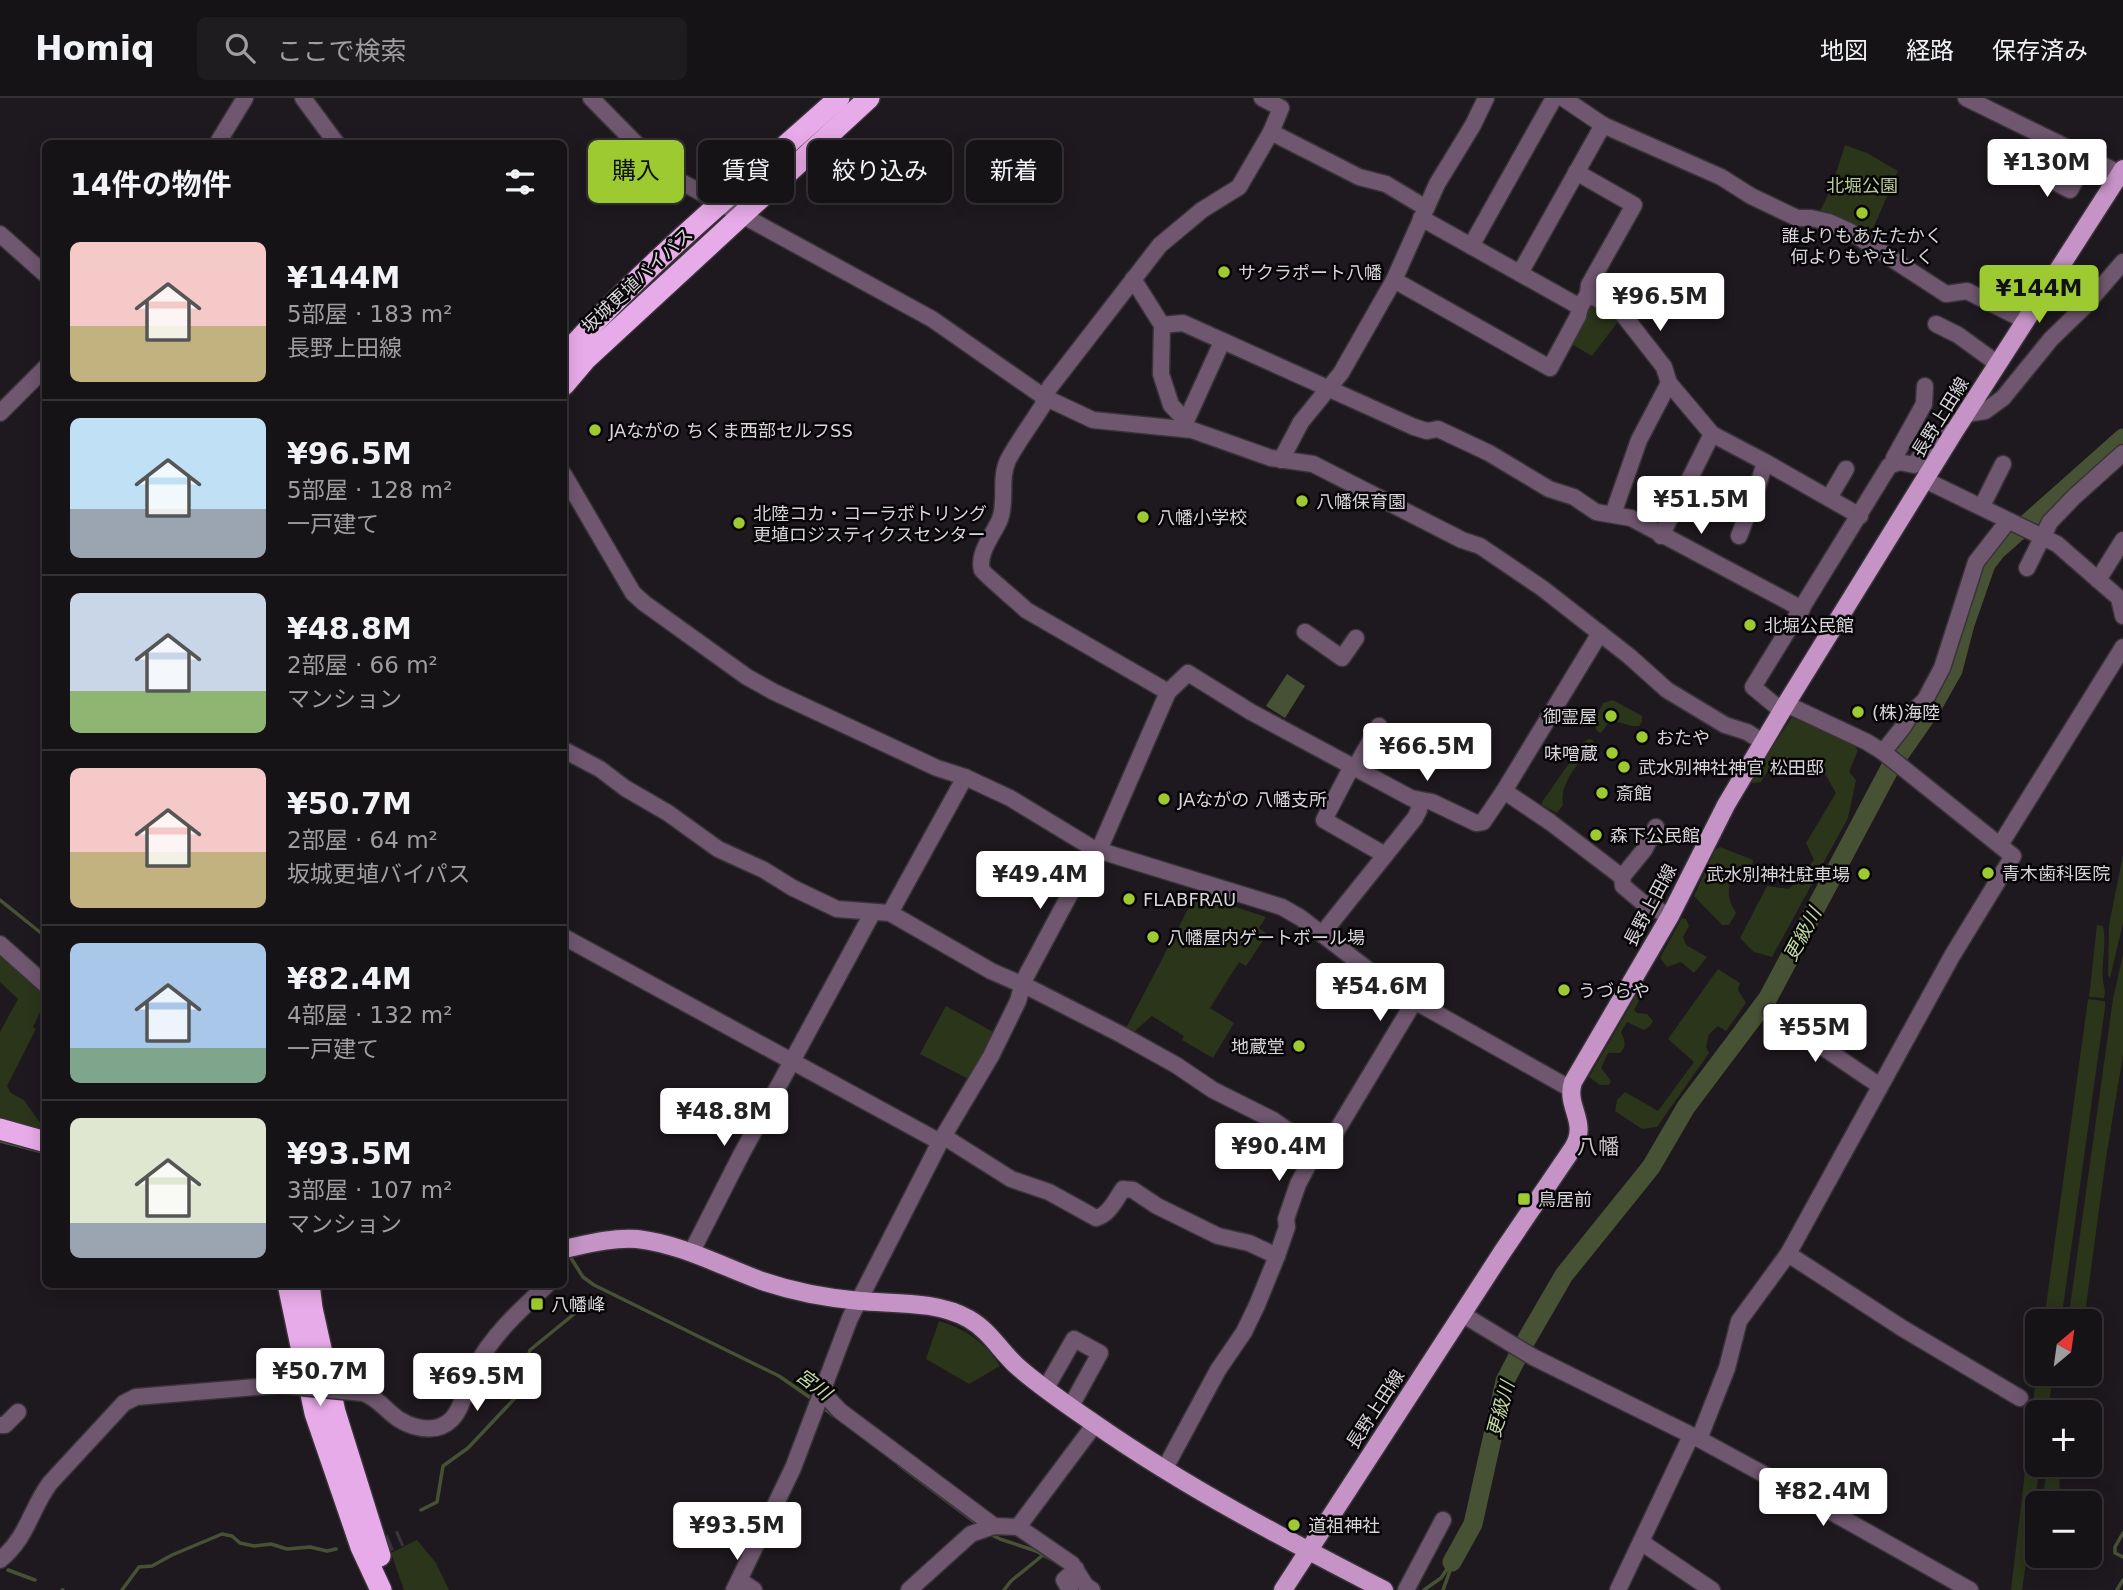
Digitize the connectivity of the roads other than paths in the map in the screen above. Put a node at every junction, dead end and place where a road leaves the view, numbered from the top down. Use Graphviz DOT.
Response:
graph roads {
  1 [pos="245,98"];
  2 [pos="303,98"];
  3 [pos="590,98"];
  4 [pos="839,98"];
  5 [pos="869,98"];
  6 [pos="1262,98"];
  7 [pos="1486,98"];
  8 [pos="1554,98"];
  9 [pos="1967,98"];
  10 [pos="1573,101"];
  11 [pos="1603,125"];
  12 [pos="1271,132"];
  13 [pos="219,140"];
  14 [pos="334,140"];
  15 [pos="2058,142"];
  16 [pos="2088,157"];
  17 [pos="1576,172"];
  18 [pos="2122,172"];
  19 [pos="721,204"];
  20 [pos="1423,213"];
  21 [pos="741,215"];
  22 [pos="0,234"];
  23 [pos="1471,246"];
  24 [pos="2123,262"];
  25 [pos="42,271"];
  26 [pos="1520,274"];
  27 [pos="1133,279"];
  28 [pos="1394,281"];
  29 [pos="1584,300"];
  30 [pos="2026,321"];
  31 [pos="1936,324"];
  32 [pos="1162,325"];
  33 [pos="1222,342"];
  34 [pos="567,353"];
  35 [pos="1998,364"];
  36 [pos="42,371"];
  37 [pos="567,381"];
  38 [pos="1669,383"];
  39 [pos="1925,386"];
  40 [pos="1327,388"];
  41 [pos="1044,397"];
  42 [pos="0,413"];
  43 [pos="1966,414"];
  44 [pos="1186,425"];
  45 [pos="1910,429"];
  46 [pos="1954,432"];
  47 [pos="1712,434"];
  48 [pos="1928,446"];
  49 [pos="2123,453"];
  50 [pos="1281,460"];
  51 [pos="1765,462"];
  52 [pos="1894,464"];
  53 [pos="2003,464"];
  54 [pos="1846,469"];
  55 [pos="567,480"];
  56 [pos="1925,480"];
  57 [pos="1829,498"];
  58 [pos="1982,506"];
  59 [pos="1613,514"];
  60 [pos="1860,516"];
  61 [pos="2011,522"];
  62 [pos="2038,535"];
  63 [pos="1661,536"];
  64 [pos="1739,536"];
  65 [pos="2123,540"];
  66 [pos="2027,568"];
  67 [pos="2098,580"];
  68 [pos="1802,609"];
  69 [pos="2123,616"];
  70 [pos="1305,632"];
  71 [pos="1600,633"];
  72 [pos="1356,638"];
  73 [pos="2123,647"];
  74 [pos="1168,692"];
  75 [pos="1784,707"];
  76 [pos="1379,726"];
  77 [pos="1763,742"];
  78 [pos="567,752"];
  79 [pos="1884,753"];
  80 [pos="1354,767"];
  81 [pos="965,777"];
  82 [pos="1504,791"];
  83 [pos="1418,800"];
  84 [pos="1657,827"];
  85 [pos="2000,845"];
  86 [pos="1096,850"];
  87 [pos="1385,855"];
  88 [pos="1622,877"];
  89 [pos="873,912"];
  90 [pos="890,912"];
  91 [pos="1670,915"];
  92 [pos="1322,934"];
  93 [pos="567,939"];
  94 [pos="0,944"];
  95 [pos="42,981"];
  96 [pos="1023,986"];
  97 [pos="1414,1002"];
  98 [pos="1772,1012"];
  99 [pos="791,1062"];
  100 [pos="1880,1086"];
  101 [pos="1571,1089"];
  102 [pos="0,1129"];
  103 [pos="941,1139"];
  104 [pos="42,1141"];
  105 [pos="1316,1150"];
  106 [pos="568,1248"];
  107 [pos="691,1253"];
  108 [pos="1788,1254"];
  109 [pos="1278,1256"];
  110 [pos="289,1288"];
  111 [pos="310,1288"];
  112 [pos="544,1288"];
  113 [pos="858,1301"];
  114 [pos="1462,1314"];
  115 [pos="1046,1388"];
  116 [pos="2020,1398"];
  117 [pos="819,1400"];
  118 [pos="1071,1406"];
  119 [pos="18,1412"];
  120 [pos="1095,1424"];
  121 [pos="0,1425"];
  122 [pos="1695,1437"];
  123 [pos="1164,1470"];
  124 [pos="1443,1520"];
  125 [pos="1018,1527"];
  126 [pos="989,1529"];
  127 [pos="1641,1542"];
  128 [pos="1310,1551"];
  129 [pos="0,1560"];
  130 [pos="1072,1577"];
  131 [pos="736,1585"];
  132 [pos="382,1590"];
  133 [pos="394,1590"];
  134 [pos="754,1590"];
  135 [pos="909,1590"];
  136 [pos="1093,1590"];
  137 [pos="1283,1590"];
  138 [pos="1384,1590"];
  139 [pos="1406,1590"];
  140 [pos="1618,1590"];
  141 [pos="1712,1590"];
  142 [pos="1970,1590"];
  1 -- 13 [label="street"];
  2 -- 14 [label="street"];
  3 -- 19 [label="street"];
  4 -- 19 [label="highway, 坂城更埴バイパス"];
  5 -- 21 [label="highway, 坂城更埴バイパス"];
  6 -- 12 [label="street"];
  7 -- 20 [label="street"];
  8 -- 23 [label="street"];
  9 -- 15 [label="street"];
  10 -- 11 [label="street"];
  11 -- 17 [label="street"];
  11 -- 30 [label="street"];
  12 -- 20 [label="street"];
  12 -- 27 [label="street"];
  15 -- 16 [label="street"];
  15 -- 16 [label="street"];
  16 -- 18 [label="street"];
  17 -- 26 [label="street"];
  17 -- 29 [label="street"];
  18 -- 30 [label="main road, 長野上田線"];
  19 -- 21 [label="street"];
  19 -- 34 [label="highway, 坂城更埴バイパス"];
  20 -- 23 [label="street"];
  20 -- 28 [label="street"];
  21 -- 37 [label="highway, 坂城更埴バイパス"];
  21 -- 41 [label="street"];
  22 -- 25 [label="street"];
  23 -- 26 [label="street"];
  24 -- 43 [label="street"];
  26 -- 29 [label="street"];
  27 -- 32 [label="street"];
  27 -- 41 [label="street"];
  28 -- 29 [label="street"];
  28 -- 40 [label="street"];
  29 -- 38 [label="street"];
  30 -- 35 [label="main road, 長野上田線"];
  31 -- 35 [label="street"];
  32 -- 33 [label="street"];
  32 -- 44 [label="street"];
  33 -- 40 [label="street"];
  33 -- 44 [label="street"];
  35 -- 43 [label="main road, 長野上田線"];
  36 -- 42 [label="street"];
  38 -- 47 [label="street"];
  38 -- 59 [label="street"];
  39 -- 45 [label="street"];
  40 -- 50 [label="street"];
  40 -- 59 [label="street"];
  41 -- 44 [label="street"];
  41 -- 74 [label="street"];
  43 -- 46 [label="main road, 長野上田線"];
  44 -- 50 [label="street"];
  45 -- 48 [label="street"];
  45 -- 52 [label="street"];
  46 -- 48 [label="street"];
  46 -- 56 [label="main road, 長野上田線"];
  47 -- 51 [label="street"];
  47 -- 63 [label="street"];
  48 -- 52 [label="street"];
  49 -- 62 [label="street"];
  50 -- 71 [label="street"];
  51 -- 57 [label="street"];
  51 -- 64 [label="street"];
  52 -- 60 [label="street"];
  53 -- 58 [label="street"];
  54 -- 57 [label="street"];
  55 -- 81 [label="street"];
  56 -- 58 [label="street"];
  56 -- 75 [label="main road, 長野上田線"];
  57 -- 60 [label="street"];
  58 -- 61 [label="street"];
  59 -- 63 [label="street"];
  60 -- 68 [label="street"];
  61 -- 62 [label="street"];
  61 -- 79 [label="street"];
  62 -- 66 [label="street"];
  62 -- 67 [label="street"];
  63 -- 68 [label="street"];
  65 -- 67 [label="street"];
  67 -- 69 [label="street"];
  68 -- 75 [label="street"];
  70 -- 72 [label="street"];
  71 -- 77 [label="street"];
  71 -- 82 [label="street"];
  73 -- 85 [label="street"];
  74 -- 80 [label="street"];
  74 -- 86 [label="street"];
  75 -- 77 [label="main road, 長野上田線"];
  75 -- 79 [label="street"];
  76 -- 80 [label="street"];
  77 -- 91 [label="main road, 長野上田線"];
  78 -- 89 [label="street"];
  79 -- 85 [label="street"];
  80 -- 83 [label="street"];
  80 -- 87 [label="street"];
  81 -- 86 [label="street"];
  81 -- 90 [label="street"];
  82 -- 83 [label="street"];
  82 -- 88 [label="street"];
  83 -- 87 [label="street"];
  84 -- 88 [label="street"];
  85 -- 100 [label="street"];
  86 -- 92 [label="street"];
  86 -- 96 [label="street"];
  87 -- 92 [label="street"];
  88 -- 91 [label="street"];
  89 -- 90 [label="street"];
  89 -- 99 [label="street"];
  90 -- 96 [label="street"];
  91 -- 101 [label="main road, 長野上田線"];
  92 -- 97 [label="street"];
  93 -- 99 [label="street"];
  94 -- 95 [label="street"];
  96 -- 103 [label="street"];
  96 -- 105 [label="street"];
  97 -- 101 [label="street"];
  97 -- 105 [label="street"];
  98 -- 100 [label="street"];
  99 -- 103 [label="street"];
  99 -- 107 [label="street"];
  100 -- 108 [label="street"];
  101 -- 114 [label="main road, 長野上田線"];
  102 -- 104 [label="highway"];
  103 -- 109 [label="street"];
  103 -- 113 [label="street"];
  105 -- 109 [label="street"];
  106 -- 107 [label="main road"];
  107 -- 113 [label="main road"];
  108 -- 116 [label="street"];
  108 -- 122 [label="street"];
  109 -- 123 [label="street"];
  110 -- 132 [label="highway"];
  111 -- 133 [label="highway"];
  112 -- 129 [label="street, bridge"];
  113 -- 115 [label="main road"];
  113 -- 117 [label="street"];
  114 -- 122 [label="street"];
  114 -- 128 [label="main road, 長野上田線"];
  115 -- 118 [label="main road"];
  115 -- 118 [label="street"];
  117 -- 126 [label="street"];
  117 -- 131 [label="street"];
  118 -- 120 [label="main road"];
  119 -- 121 [label="street"];
  120 -- 123 [label="main road"];
  120 -- 125 [label="street"];
  122 -- 127 [label="street"];
  122 -- 142 [label="street"];
  123 -- 128 [label="main road"];
  124 -- 139 [label="street"];
  125 -- 126 [label="street"];
  125 -- 130 [label="street"];
  126 -- 135 [label="street"];
  127 -- 140 [label="street"];
  127 -- 141 [label="street"];
  128 -- 137 [label="main road, 長野上田線"];
  128 -- 138 [label="main road"];
  130 -- 136 [label="street"];
  131 -- 134 [label="street"];
}
